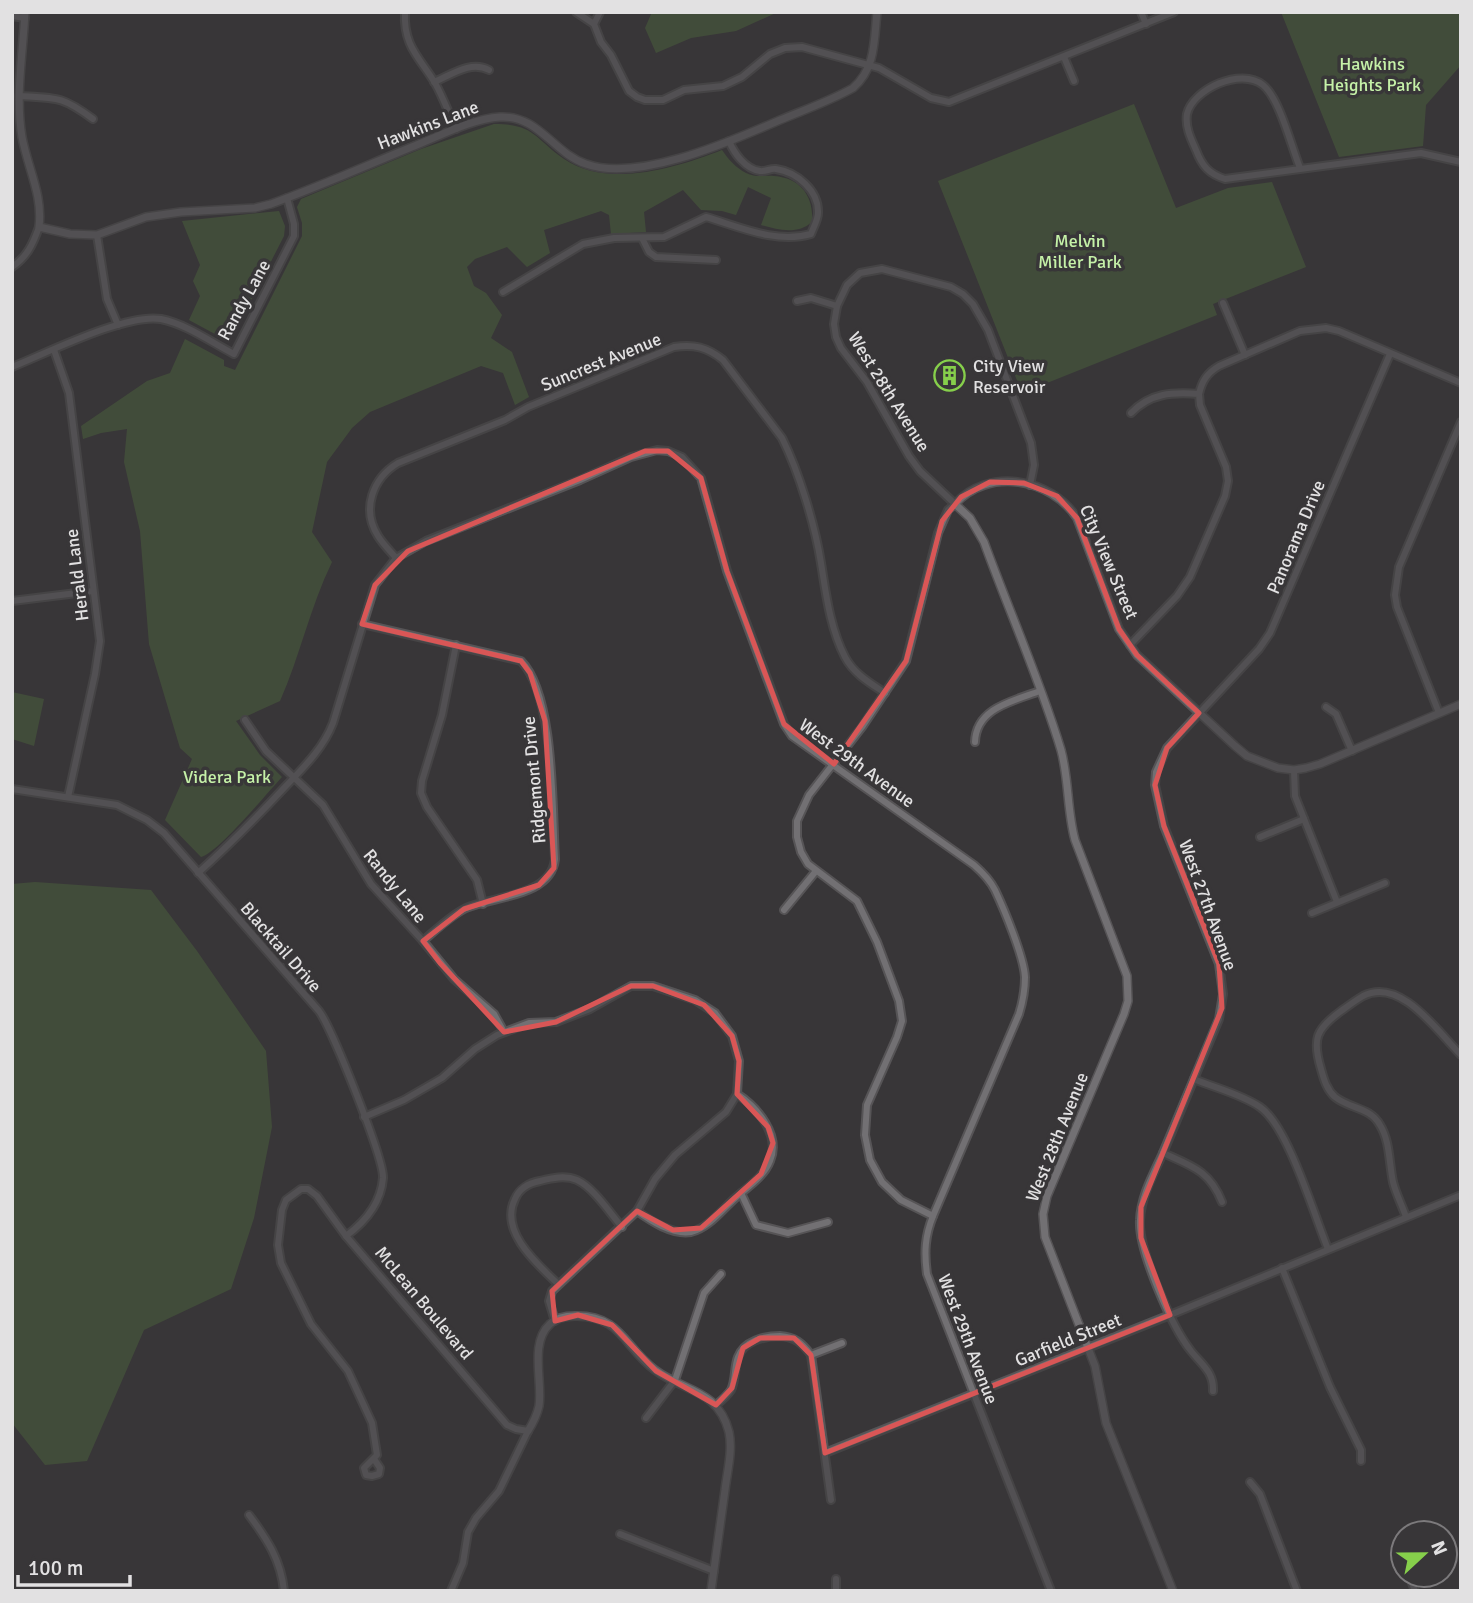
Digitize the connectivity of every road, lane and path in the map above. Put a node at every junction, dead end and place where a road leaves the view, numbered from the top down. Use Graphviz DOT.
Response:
graph roads {
  1 [pos="405,12"];
  2 [pos="576,12"];
  3 [pos="600,12"];
  4 [pos="877,12"];
  5 [pos="1141,12"];
  6 [pos="1174,12"];
  7 [pos="25,15"];
  8 [pos="12,16"];
  9 [pos="594,24"];
  10 [pos="1146,24"];
  11 [pos="1063,57"];
  12 [pos="870,66"];
  13 [pos="489,70"];
  14 [pos="1073,81"];
  15 [pos="434,82"];
  16 [pos="19,96"];
  17 [pos="93,119"];
  18 [pos="456,129"];
  19 [pos="730,141"];
  20 [pos="1461,162"];
  21 [pos="1300,168"];
  22 [pos="287,198"];
  23 [pos="39,228"];
  24 [pos="97,234"];
  25 [pos="642,238"];
  26 [pos="716,260"];
  27 [pos="12,267"];
  28 [pos="503,292"];
  29 [pos="797,301"];
  30 [pos="1223,303"];
  31 [pos="837,306"];
  32 [pos="117,325"];
  33 [pos="54,350"];
  34 [pos="1390,354"];
  35 [pos="1245,355"];
  36 [pos="12,367"];
  37 [pos="1461,383"];
  38 [pos="1199,394"];
  39 [pos="1131,413"];
  40 [pos="1461,422"];
  41 [pos="1030,485"];
  42 [pos="955,504"];
  43 [pos="396,558"];
  44 [pos="93,591"];
  45 [pos="12,601"];
  46 [pos="362,624"];
  47 [pos="456,645"];
  48 [pos="1130,645"];
  49 [pos="1040,691"];
  50 [pos="885,693"];
  51 [pos="1461,704"];
  52 [pos="1326,707"];
  53 [pos="1199,713"];
  54 [pos="1439,713"];
  55 [pos="244,720"];
  56 [pos="975,742"];
  57 [pos="1352,751"];
  58 [pos="834,764"];
  59 [pos="1294,770"];
  60 [pos="294,777"];
  61 [pos="12,789"];
  62 [pos="68,797"];
  63 [pos="1304,819"];
  64 [pos="1260,837"];
  65 [pos="816,871"];
  66 [pos="198,873"];
  67 [pos="1385,883"];
  68 [pos="1338,902"];
  69 [pos="483,904"];
  70 [pos="784,910"];
  71 [pos="1312,913"];
  72 [pos="423,941"];
  73 [pos="504,1032"];
  74 [pos="1461,1055"];
  75 [pos="1194,1079"];
  76 [pos="737,1094"];
  77 [pos="364,1117"];
  78 [pos="1163,1153"];
  79 [pos="741,1193"];
  80 [pos="1461,1195"];
  81 [pos="1223,1202"];
  82 [pos="637,1211"];
  83 [pos="933,1216"];
  84 [pos="1406,1217"];
  85 [pos="828,1222"];
  86 [pos="622,1227"];
  87 [pos="346,1236"];
  88 [pos="1328,1249"];
  89 [pos="1282,1268"];
  90 [pos="721,1274"];
  91 [pos="558,1284"];
  92 [pos="1170,1315"];
  93 [pos="555,1321"];
  94 [pos="842,1343"];
  95 [pos="1088,1347"];
  96 [pos="811,1355"];
  97 [pos="675,1380"];
  98 [pos="1213,1391"];
  99 [pos="974,1394"];
  100 [pos="716,1405"];
  101 [pos="646,1418"];
  102 [pos="528,1431"];
  103 [pos="825,1453"];
  104 [pos="374,1459"];
  105 [pos="1361,1461"];
  106 [pos="1250,1482"];
  107 [pos="831,1500"];
  108 [pos="249,1515"];
  109 [pos="620,1534"];
  110 [pos="714,1571"];
  111 [pos="836,1579"];
  112 [pos="284,1591"];
  113 [pos="451,1591"];
  114 [pos="711,1591"];
  115 [pos="836,1591"];
  116 [pos="1051,1591"];
  117 [pos="1173,1591"];
  118 [pos="1297,1591"];
  1 -- 15 [label="street"];
  2 -- 9 [label="street"];
  3 -- 9 [label="street"];
  4 -- 12 [label="street"];
  5 -- 10 [label="street"];
  6 -- 10 [label="street"];
  7 -- 8 [label="street"];
  7 -- 16 [label="street"];
  9 -- 12 [label="street"];
  10 -- 11 [label="street"];
  11 -- 12 [label="street"];
  11 -- 14 [label="street"];
  12 -- 19 [label="street, Hawkins Lane"];
  13 -- 15 [label="street"];
  15 -- 18 [label="street"];
  16 -- 17 [label="street"];
  16 -- 23 [label="street"];
  18 -- 19 [label="street, Hawkins Lane"];
  18 -- 22 [label="street, Hawkins Lane"];
  19 -- 25 [label="street"];
  20 -- 21 [label="street"];
  21 -- 21 [label="street"];
  22 -- 24 [label="street, Hawkins Lane"];
  22 -- 32 [label="street, Randy Lane"];
  23 -- 24 [label="street, Hawkins Lane"];
  23 -- 27 [label="street"];
  24 -- 32 [label="street"];
  25 -- 26 [label="street"];
  25 -- 28 [label="street"];
  29 -- 31 [label="street"];
  30 -- 35 [label="street"];
  31 -- 41 [label="street"];
  31 -- 42 [label="street, West 28th Avenue"];
  32 -- 33 [label="street, Randy Lane"];
  33 -- 36 [label="street, Randy Lane"];
  33 -- 44 [label="street, Herald Lane"];
  34 -- 35 [label="street"];
  34 -- 37 [label="street"];
  34 -- 53 [label="street, Panorama Drive"];
  35 -- 38 [label="street"];
  38 -- 39 [label="street"];
  38 -- 48 [label="street"];
  40 -- 54 [label="street"];
  41 -- 42 [label="street, City View Street"];
  41 -- 48 [label="street, City View Street"];
  42 -- 49 [label="street, West 28th Avenue"];
  42 -- 50 [label="street, City View Street"];
  43 -- 46 [label="street, West 29th Avenue"];
  43 -- 50 [label="street, Suncrest Avenue"];
  43 -- 58 [label="street, West 29th Avenue"];
  44 -- 45 [label="street"];
  44 -- 62 [label="street, Herald Lane"];
  46 -- 47 [label="street, Ridgemont Drive"];
  46 -- 60 [label="street, West 29th Avenue"];
  47 -- 69 [label="street"];
  47 -- 69 [label="street, Ridgemont Drive"];
  48 -- 53 [label="street, City View Street"];
  49 -- 56 [label="street"];
  49 -- 95 [label="street, West 28th Avenue"];
  50 -- 58 [label="street, City View Street"];
  51 -- 54 [label="street, City View Street"];
  52 -- 57 [label="street"];
  53 -- 59 [label="street, City View Street"];
  53 -- 75 [label="street, West 27th Avenue"];
  54 -- 57 [label="street, City View Street"];
  55 -- 60 [label="street, Randy Lane"];
  57 -- 59 [label="street, City View Street"];
  58 -- 65 [label="street, City View Street"];
  58 -- 83 [label="street, West 29th Avenue"];
  59 -- 63 [label="street"];
  60 -- 66 [label="street, West 29th Avenue"];
  60 -- 72 [label="street, Randy Lane"];
  61 -- 62 [label="street, Blacktail Drive"];
  62 -- 66 [label="street, Blacktail Drive"];
  63 -- 64 [label="street"];
  63 -- 68 [label="street"];
  65 -- 70 [label="street"];
  65 -- 83 [label="street"];
  66 -- 77 [label="street, Blacktail Drive"];
  67 -- 68 [label="street"];
  68 -- 71 [label="street"];
  69 -- 72 [label="street, Ridgemont Drive"];
  72 -- 73 [label="street, Randy Lane"];
  73 -- 76 [label="street"];
  73 -- 77 [label="street"];
  74 -- 84 [label="street"];
  75 -- 78 [label="street, West 27th Avenue"];
  75 -- 88 [label="street"];
  76 -- 79 [label="street"];
  76 -- 82 [label="street"];
  77 -- 87 [label="street, Blacktail Drive"];
  78 -- 81 [label="street"];
  78 -- 92 [label="street, West 27th Avenue"];
  79 -- 82 [label="street"];
  79 -- 85 [label="street"];
  80 -- 84 [label="street, Garfield Street"];
  82 -- 86 [label="street"];
  83 -- 99 [label="street, West 29th Avenue"];
  84 -- 88 [label="street, Garfield Street"];
  86 -- 91 [label="street"];
  86 -- 91 [label="street"];
  87 -- 102 [label="street, McLean Boulevard"];
  87 -- 104 [label="street, McLean Boulevard"];
  88 -- 89 [label="street, Garfield Street"];
  89 -- 92 [label="street, Garfield Street"];
  89 -- 105 [label="street"];
  90 -- 97 [label="street"];
  91 -- 93 [label="street"];
  92 -- 95 [label="street, Garfield Street"];
  92 -- 98 [label="street, West 27th Avenue"];
  93 -- 97 [label="street"];
  93 -- 102 [label="street"];
  94 -- 96 [label="street"];
  95 -- 99 [label="street, Garfield Street"];
  95 -- 117 [label="street, West 28th Avenue"];
  96 -- 100 [label="street"];
  96 -- 103 [label="street"];
  97 -- 100 [label="street"];
  97 -- 101 [label="street"];
  99 -- 103 [label="street, Garfield Street"];
  99 -- 116 [label="street, West 29th Avenue"];
  100 -- 110 [label="street"];
  102 -- 113 [label="street"];
  103 -- 107 [label="street"];
  106 -- 118 [label="street"];
  108 -- 112 [label="street"];
  109 -- 110 [label="street"];
  110 -- 114 [label="street"];
  111 -- 115 [label="street"];
}
